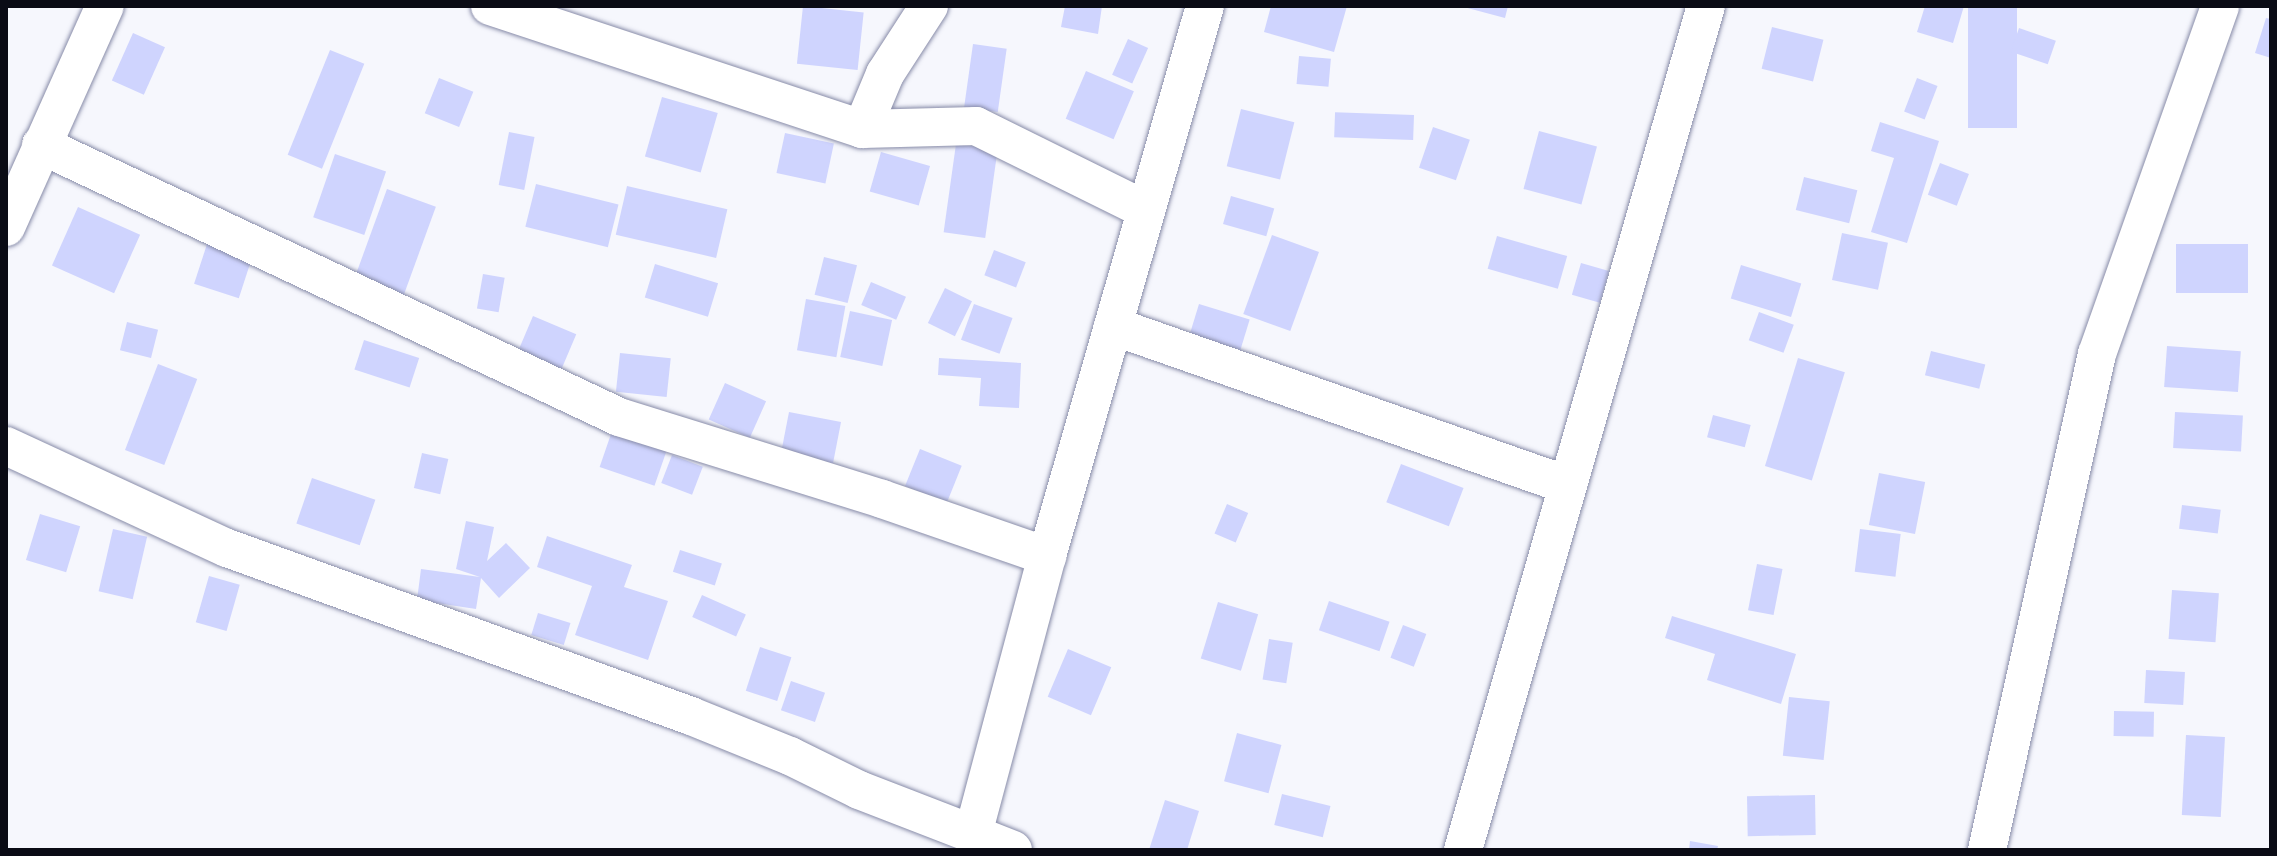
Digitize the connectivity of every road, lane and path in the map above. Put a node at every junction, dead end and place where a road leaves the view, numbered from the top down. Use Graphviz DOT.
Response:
graph roads {
  1 [pos="105,6"];
  2 [pos="490,6"];
  3 [pos="929,6"];
  4 [pos="1204,6"];
  5 [pos="1706,6"];
  6 [pos="2220,6"];
  7 [pos="862,129"];
  8 [pos="41,145"];
  9 [pos="1146,210"];
  10 [pos="6,227"];
  11 [pos="1113,326"];
  12 [pos="6,446"];
  13 [pos="1568,485"];
  14 [pos="1047,556"];
  15 [pos="973,834"];
  16 [pos="1013,850"];
  17 [pos="1463,850"];
  18 [pos="1987,850"];
  1 -- 8 [label="street"];
  2 -- 7 [label="street"];
  3 -- 7 [label="street"];
  4 -- 9 [label="street"];
  5 -- 13 [label="street"];
  6 -- 18 [label="street"];
  7 -- 9 [label="street"];
  8 -- 10 [label="street"];
  8 -- 14 [label="street"];
  9 -- 11 [label="street"];
  11 -- 13 [label="street"];
  11 -- 14 [label="street"];
  12 -- 15 [label="street"];
  13 -- 17 [label="street"];
  14 -- 15 [label="street"];
  15 -- 16 [label="street"];
}
